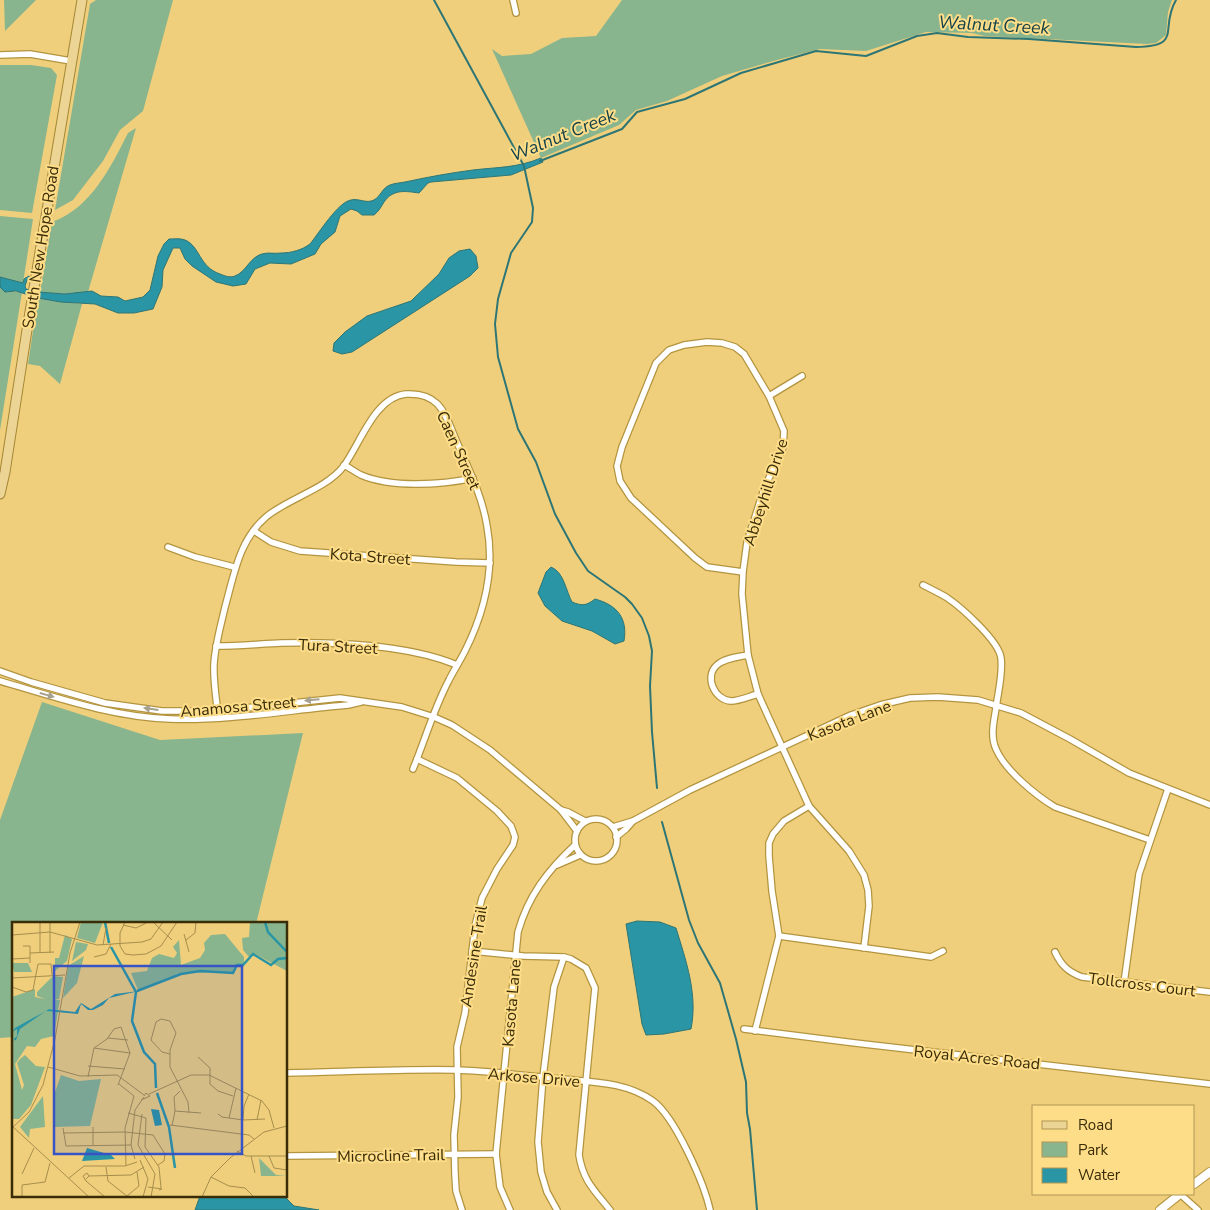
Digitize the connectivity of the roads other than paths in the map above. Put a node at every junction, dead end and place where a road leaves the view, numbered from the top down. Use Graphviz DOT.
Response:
graph roads {
  1 [pos="82,0"];
  2 [pos="513,0"];
  3 [pos="516,13"];
  4 [pos="0,56"];
  5 [pos="71,61"];
  6 [pos="802,376"];
  7 [pos="769,396"];
  8 [pos="344,465"];
  9 [pos="473,478"];
  10 [pos="0,494"];
  11 [pos="254,531"];
  12 [pos="168,547"];
  13 [pos="490,563"];
  14 [pos="234,567"];
  15 [pos="743,572"];
  16 [pos="923,585"];
  17 [pos="216,646"];
  18 [pos="748,655"];
  19 [pos="458,665"];
  20 [pos="0,671"];
  21 [pos="0,681"];
  22 [pos="758,694"];
  23 [pos="361,702"];
  24 [pos="996,704"];
  25 [pos="218,710"];
  26 [pos="434,717"];
  27 [pos="218,718"];
  28 [pos="782,747"];
  29 [pos="417,759"];
  30 [pos="412,769"];
  31 [pos="1168,789"];
  32 [pos="1210,805"];
  33 [pos="810,806"];
  34 [pos="560,810"];
  35 [pos="585,821"];
  36 [pos="633,821"];
  37 [pos="612,827"];
  38 [pos="577,831"];
  39 [pos="616,837"];
  40 [pos="1150,840"];
  41 [pos="575,845"];
  42 [pos="580,855"];
  43 [pos="557,865"];
  44 [pos="779,936"];
  45 [pos="864,948"];
  46 [pos="472,951"];
  47 [pos="943,951"];
  48 [pos="1055,952"];
  49 [pos="515,955"];
  50 [pos="564,957"];
  51 [pos="1124,983"];
  52 [pos="1210,992"];
  53 [pos="744,1029"];
  54 [pos="755,1031"];
  55 [pos="457,1070"];
  56 [pos="288,1073"];
  57 [pos="504,1074"];
  58 [pos="543,1077"];
  59 [pos="586,1082"];
  60 [pos="1210,1084"];
  61 [pos="454,1154"];
  62 [pos="496,1154"];
  63 [pos="288,1156"];
  64 [pos="1210,1172"];
  65 [pos="1195,1183"];
  66 [pos="1179,1195"];
  67 [pos="1181,1195"];
  68 [pos="462,1210"];
  69 [pos="510,1210"];
  70 [pos="557,1210"];
  71 [pos="610,1210"];
  72 [pos="710,1210"];
  73 [pos="1160,1210"];
  74 [pos="1198,1210"];
  1 -- 5 [label="main road, South New Hope Road"];
  2 -- 3 [label="street"];
  4 -- 5 [label="street"];
  5 -- 10 [label="main road, South New Hope Road"];
  6 -- 7 [label="street"];
  7 -- 15 [label="street, Abbeyhill Drive"];
  7 -- 15 [label="street, Abbeyhill Drive"];
  8 -- 9 [label="street"];
  8 -- 9 [label="street, Caen Street"];
  8 -- 11 [label="street, Caen Street"];
  9 -- 13 [label="street, Caen Street"];
  11 -- 13 [label="street, Kota Street"];
  11 -- 14 [label="street, Caen Street"];
  12 -- 14 [label="street"];
  13 -- 19 [label="street, Caen Street"];
  14 -- 17 [label="street, Caen Street"];
  15 -- 18 [label="street, Abbeyhill Drive"];
  16 -- 24 [label="street"];
  17 -- 19 [label="street, Tura Street"];
  17 -- 25 [label="street, Caen Street"];
  18 -- 22 [label="street, Abbeyhill Drive"];
  18 -- 22 [label="street"];
  19 -- 26 [label="street, Caen Street"];
  25 -- 20 [label="street, Anamosa Street, one-way"];
  21 -- 27 [label="street, Anamosa Street, one-way"];
  22 -- 28 [label="street, Abbeyhill Drive"];
  23 -- 25 [label="street, Anamosa Street, one-way"];
  23 -- 26 [label="street, Anamosa Street"];
  23 -- 27 [label="street, Anamosa Street"];
  24 -- 28 [label="street, Kasota Lane"];
  24 -- 31 [label="street, Kasota Lane"];
  24 -- 40 [label="street"];
  25 -- 27 [label="street, Caen Street"];
  26 -- 29 [label="street, Caen Street"];
  26 -- 34 [label="street, Anamosa Street"];
  28 -- 33 [label="street, Abbeyhill Drive"];
  28 -- 36 [label="street, Kasota Lane"];
  29 -- 30 [label="street, Caen Street"];
  29 -- 46 [label="street, Andesine Trail"];
  31 -- 32 [label="street, Kasota Lane"];
  31 -- 40 [label="street"];
  33 -- 44 [label="street"];
  33 -- 45 [label="street, Abbeyhill Drive"];
  34 -- 35 [label="street, Anamosa Street"];
  34 -- 38 [label="street, Anamosa Street"];
  35 -- 37 [label="street"];
  35 -- 38 [label="street"];
  36 -- 37 [label="street, Kasota Lane"];
  36 -- 39 [label="street, Kasota Lane"];
  37 -- 39 [label="street"];
  38 -- 41 [label="street"];
  39 -- 42 [label="street, Kasota Lane"];
  40 -- 51 [label="street"];
  41 -- 42 [label="street"];
  41 -- 43 [label="street, Kasota Lane"];
  42 -- 43 [label="street, Kasota Lane"];
  43 -- 49 [label="street, Kasota Lane"];
  44 -- 45 [label="street"];
  44 -- 54 [label="street"];
  45 -- 47 [label="street"];
  46 -- 49 [label="street"];
  46 -- 55 [label="street, Andesine Trail"];
  48 -- 51 [label="street, Tollcross Court"];
  49 -- 50 [label="street"];
  49 -- 57 [label="street, Kasota Lane"];
  50 -- 58 [label="street"];
  50 -- 59 [label="street"];
  51 -- 52 [label="street, Tollcross Court"];
  53 -- 54 [label="street, Royal Acres Road"];
  54 -- 60 [label="street, Royal Acres Road"];
  55 -- 56 [label="street, Arkose Drive"];
  55 -- 57 [label="street, Arkose Drive"];
  55 -- 61 [label="street, Andesine Trail"];
  57 -- 58 [label="street, Arkose Drive"];
  57 -- 62 [label="street, Kasota Lane"];
  58 -- 59 [label="street, Arkose Drive"];
  58 -- 70 [label="street"];
  59 -- 71 [label="street"];
  59 -- 72 [label="street, Arkose Drive"];
  61 -- 62 [label="street, Microcline Trail"];
  61 -- 63 [label="street, Microcline Trail"];
  61 -- 68 [label="street, Andesine Trail"];
  62 -- 69 [label="street, Kasota Lane"];
  64 -- 65 [label="street"];
  66 -- 73 [label="street"];
  67 -- 74 [label="street"];
}
